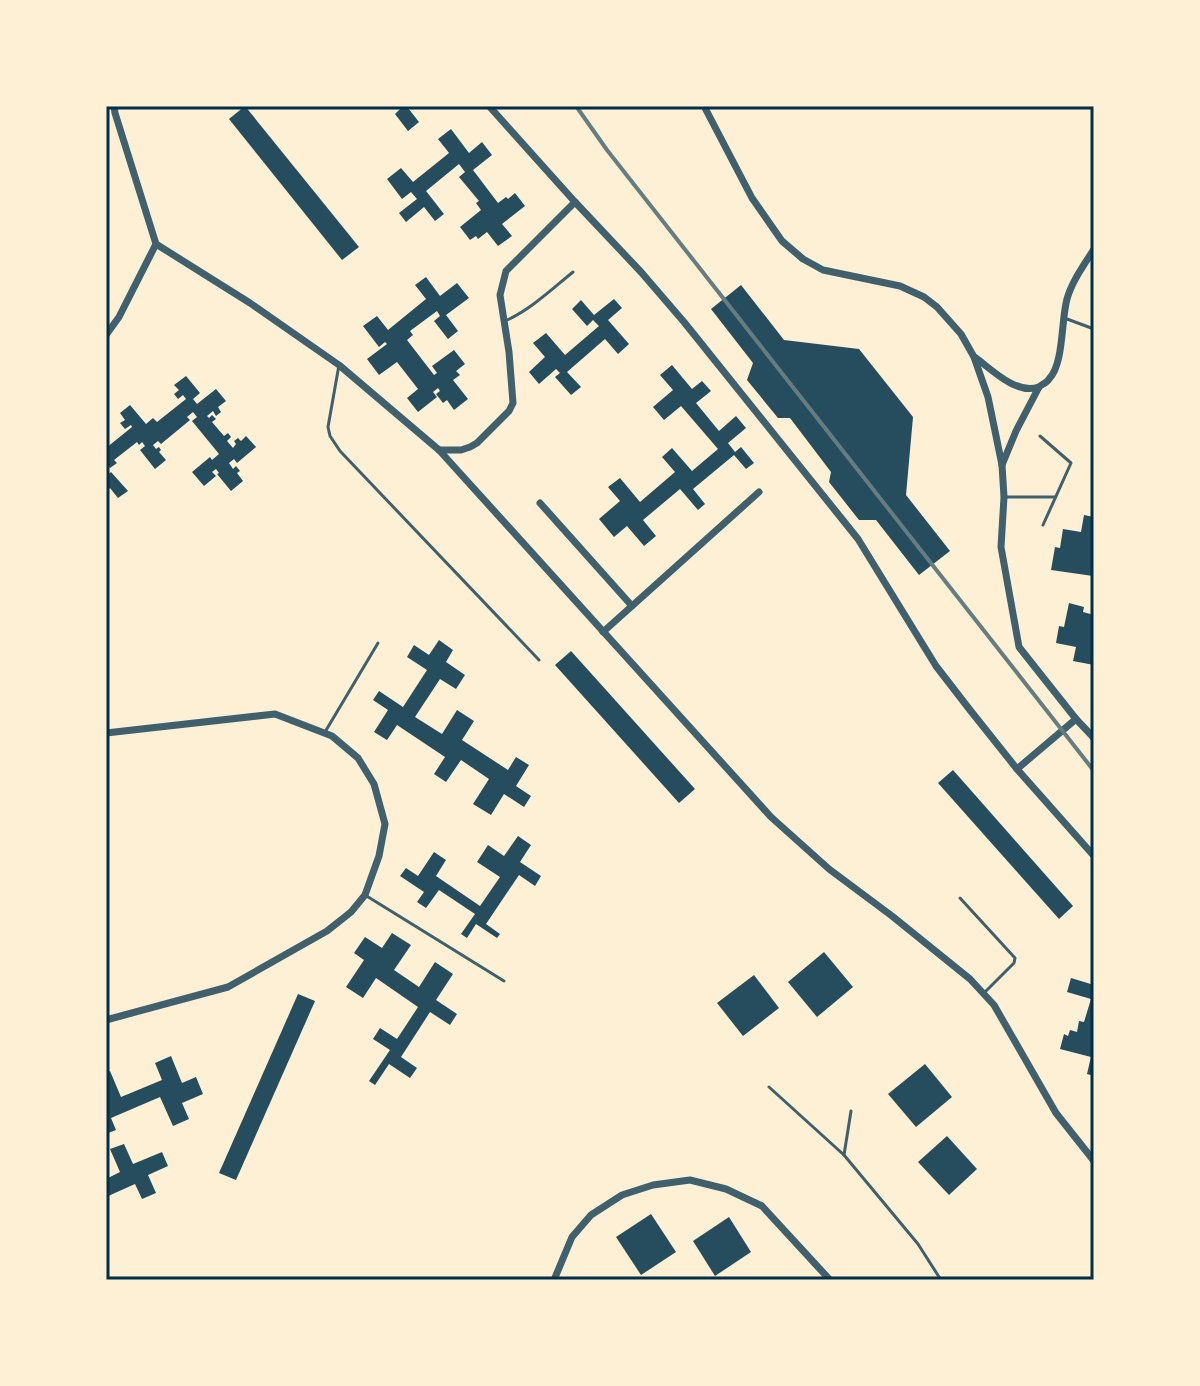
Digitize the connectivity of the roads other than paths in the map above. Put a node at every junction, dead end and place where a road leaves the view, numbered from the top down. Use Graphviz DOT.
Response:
graph roads {
  1 [pos="114,106"];
  2 [pos="489,106"];
  3 [pos="704,106"];
  4 [pos="575,202"];
  5 [pos="156,244"];
  6 [pos="1094,249"];
  7 [pos="573,272"];
  8 [pos="1063,317"];
  9 [pos="505,321"];
  10 [pos="1094,329"];
  11 [pos="106,335"];
  12 [pos="974,357"];
  13 [pos="339,365"];
  14 [pos="1039,387"];
  15 [pos="1040,436"];
  16 [pos="439,450"];
  17 [pos="1002,465"];
  18 [pos="759,492"];
  19 [pos="1004,497"];
  20 [pos="1055,497"];
  21 [pos="540,503"];
  22 [pos="1043,525"];
  23 [pos="632,606"];
  24 [pos="603,632"];
  25 [pos="378,643"];
  26 [pos="539,660"];
  27 [pos="1076,719"];
  28 [pos="106,733"];
  29 [pos="324,733"];
  30 [pos="1094,738"];
  31 [pos="1017,769"];
  32 [pos="1094,856"];
  33 [pos="365,895"];
  34 [pos="960,898"];
  35 [pos="504,981"];
  36 [pos="984,993"];
  37 [pos="106,1020"];
  38 [pos="769,1087"];
  39 [pos="851,1111"];
  40 [pos="844,1155"];
  41 [pos="1094,1161"];
  42 [pos="554,1280"];
  43 [pos="830,1280"];
  44 [pos="941,1280"];
  1 -- 5 [label="street"];
  2 -- 4 [label="street"];
  3 -- 12 [label="street"];
  4 -- 9 [label="street"];
  4 -- 31 [label="street"];
  5 -- 11 [label="street"];
  5 -- 13 [label="street"];
  6 -- 8 [label="street"];
  7 -- 9 [label="lane"];
  8 -- 10 [label="lane"];
  8 -- 14 [label="street"];
  9 -- 16 [label="street"];
  12 -- 14 [label="street"];
  12 -- 17 [label="street"];
  13 -- 16 [label="street"];
  13 -- 26 [label="lane"];
  14 -- 17 [label="street"];
  15 -- 20 [label="lane"];
  16 -- 24 [label="street"];
  17 -- 19 [label="street"];
  18 -- 23 [label="street"];
  19 -- 20 [label="lane"];
  19 -- 27 [label="street"];
  20 -- 22 [label="lane"];
  21 -- 23 [label="street"];
  23 -- 24 [label="street"];
  24 -- 36 [label="street"];
  25 -- 29 [label="lane"];
  27 -- 30 [label="street"];
  27 -- 31 [label="street"];
  28 -- 29 [label="street"];
  29 -- 33 [label="street"];
  31 -- 32 [label="street"];
  33 -- 35 [label="lane"];
  33 -- 37 [label="street"];
  34 -- 36 [label="lane"];
  36 -- 41 [label="street"];
  38 -- 40 [label="lane"];
  39 -- 40 [label="lane"];
  40 -- 44 [label="lane"];
  42 -- 43 [label="street"];
}
